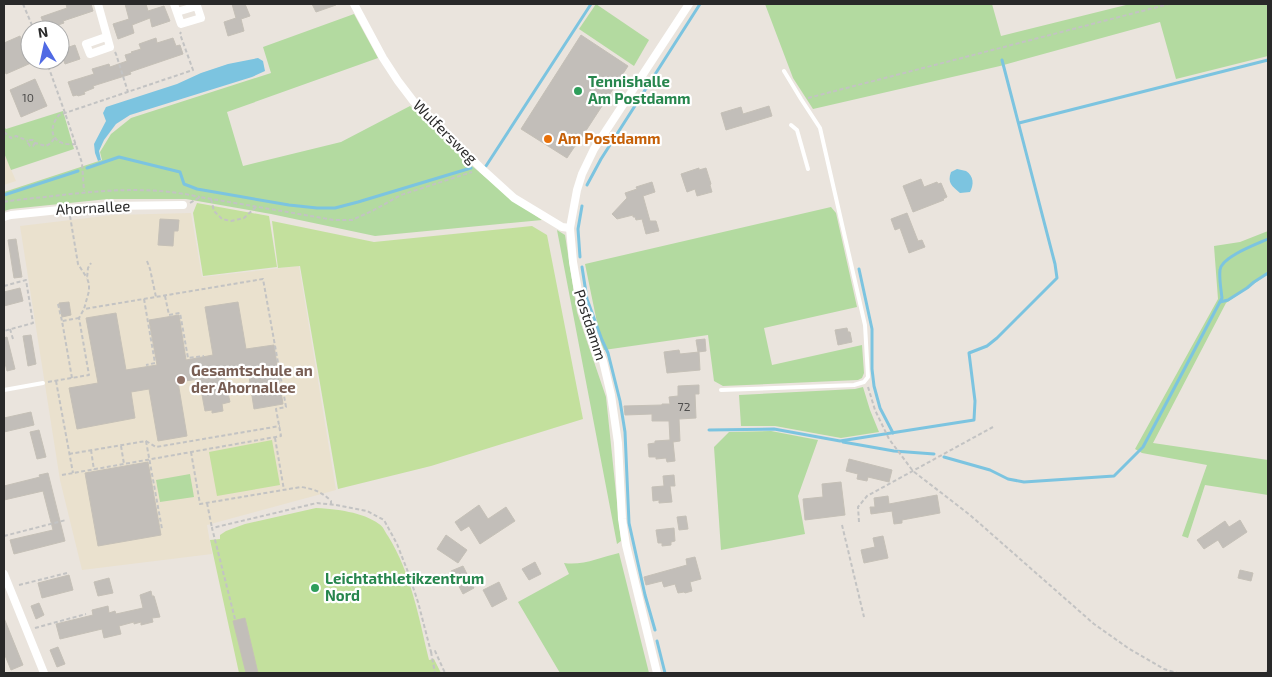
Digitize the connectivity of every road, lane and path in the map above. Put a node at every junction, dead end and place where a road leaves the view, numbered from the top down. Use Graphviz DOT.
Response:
graph roads {
  1 [pos="23,4"];
  2 [pos="98,4"];
  3 [pos="174,4"];
  4 [pos="354,4"];
  5 [pos="690,4"];
  6 [pos="1169,4"];
  7 [pos="177,12"];
  8 [pos="30,20"];
  9 [pos="181,24"];
  10 [pos="106,37"];
  11 [pos="110,47"];
  12 [pos="50,70"];
  13 [pos="784,71"];
  14 [pos="128,92"];
  15 [pos="801,100"];
  16 [pos="66,113"];
  17 [pos="791,125"];
  18 [pos="4,132"];
  19 [pos="55,137"];
  20 [pos="28,142"];
  21 [pos="35,143"];
  22 [pos="76,144"];
  23 [pos="482,168"];
  24 [pos="808,169"];
  25 [pos="84,192"];
  26 [pos="200,197"];
  27 [pos="211,199"];
  28 [pos="4,202"];
  29 [pos="183,205"];
  30 [pos="256,207"];
  31 [pos="69,209"];
  32 [pos="4,217"];
  33 [pos="570,228"];
  34 [pos="147,261"];
  35 [pos="91,263"];
  36 [pos="87,278"];
  37 [pos="4,286"];
  38 [pos="165,296"];
  39 [pos="156,297"];
  40 [pos="144,299"];
  41 [pos="58,304"];
  42 [pos="84,309"];
  43 [pos="79,318"];
  44 [pos="62,321"];
  45 [pos="10,329"];
  46 [pos="4,330"];
  47 [pos="12,339"];
  48 [pos="204,356"];
  49 [pos="146,365"];
  50 [pos="72,378"];
  51 [pos="56,381"];
  52 [pos="864,382"];
  53 [pos="43,383"];
  54 [pos="4,390"];
  55 [pos="721,390"];
  56 [pos="280,426"];
  57 [pos="993,428"];
  58 [pos="275,438"];
  59 [pos="146,441"];
  60 [pos="121,446"];
  61 [pos="91,450"];
  62 [pos="191,452"];
  63 [pos="69,454"];
  64 [pos="150,460"];
  65 [pos="124,464"];
  66 [pos="94,470"];
  67 [pos="914,471"];
  68 [pos="73,474"];
  69 [pos="62,475"];
  70 [pos="284,490"];
  71 [pos="207,503"];
  72 [pos="331,504"];
  73 [pos="66,520"];
  74 [pos="859,522"];
  75 [pos="842,525"];
  76 [pos="212,528"];
  77 [pos="162,529"];
  78 [pos="4,536"];
  79 [pos="4,574"];
  80 [pos="67,574"];
  81 [pos="9,588"];
  82 [pos="86,614"];
  83 [pos="864,617"];
  84 [pos="235,618"];
  85 [pos="26,630"];
  86 [pos="431,652"];
  87 [pos="1268,670"];
  88 [pos="44,673"];
  89 [pos="434,673"];
  90 [pos="445,673"];
  91 [pos="656,673"];
  92 [pos="1177,673"];
  93 [pos="1266,673"];
  1 -- 8 [label="path"];
  2 -- 10 [label="street"];
  3 -- 7 [label="street"];
  4 -- 23 [label="street, Wulfersweg"];
  5 -- 33 [label="street, Postdamm"];
  6 -- 15 [label="path"];
  7 -- 9 [label="street"];
  7 -- 9 [label="street"];
  9 -- 14 [label="path"];
  10 -- 11 [label="street"];
  10 -- 11 [label="street"];
  11 -- 14 [label="path"];
  12 -- 16 [label="path"];
  13 -- 15 [label="lane"];
  14 -- 16 [label="path"];
  15 -- 52 [label="lane"];
  16 -- 19 [label="path"];
  16 -- 22 [label="path"];
  17 -- 24 [label="lane"];
  18 -- 20 [label="path"];
  19 -- 21 [label="path"];
  19 -- 22 [label="path"];
  20 -- 21 [label="path"];
  20 -- 21 [label="path"];
  22 -- 25 [label="path"];
  23 -- 30 [label="path"];
  23 -- 33 [label="street, Wulfersweg"];
  25 -- 26 [label="path"];
  25 -- 28 [label="path"];
  26 -- 27 [label="path"];
  26 -- 29 [label="path"];
  27 -- 30 [label="path"];
  27 -- 30 [label="path"];
  29 -- 31 [label="street, Ahornallee"];
  31 -- 32 [label="street, Ahornallee"];
  31 -- 36 [label="path"];
  33 -- 91 [label="street, Postdamm"];
  34 -- 39 [label="path"];
  35 -- 36 [label="path"];
  36 -- 42 [label="path"];
  37 -- 45 [label="path"];
  38 -- 39 [label="path"];
  38 -- 48 [label="path"];
  38 -- 56 [label="path"];
  39 -- 40 [label="path"];
  40 -- 42 [label="path"];
  40 -- 49 [label="path"];
  41 -- 44 [label="path"];
  42 -- 43 [label="path"];
  43 -- 44 [label="path"];
  43 -- 50 [label="path"];
  44 -- 50 [label="path"];
  45 -- 46 [label="path"];
  45 -- 47 [label="path"];
  50 -- 51 [label="path"];
  51 -- 53 [label="path"];
  51 -- 63 [label="path"];
  52 -- 55 [label="lane"];
  52 -- 67 [label="path"];
  53 -- 54 [label="lane"];
  56 -- 58 [label="path"];
  56 -- 59 [label="path"];
  57 -- 67 [label="path"];
  58 -- 62 [label="path"];
  58 -- 70 [label="path"];
  59 -- 60 [label="path"];
  59 -- 64 [label="path"];
  60 -- 61 [label="path"];
  60 -- 65 [label="path"];
  61 -- 63 [label="path"];
  61 -- 66 [label="path"];
  62 -- 64 [label="path"];
  62 -- 71 [label="path"];
  63 -- 68 [label="path"];
  64 -- 65 [label="path"];
  64 -- 77 [label="path"];
  65 -- 66 [label="path"];
  66 -- 68 [label="path"];
  67 -- 74 [label="path"];
  67 -- 92 [label="path"];
  68 -- 69 [label="path"];
  70 -- 71 [label="path"];
  70 -- 72 [label="path"];
  71 -- 76 [label="path"];
  72 -- 76 [label="path"];
  72 -- 86 [label="path"];
  73 -- 78 [label="path"];
  75 -- 83 [label="path"];
  76 -- 84 [label="path"];
  79 -- 81 [label="street"];
  80 -- 81 [label="path"];
  81 -- 85 [label="street"];
  82 -- 85 [label="path"];
  85 -- 88 [label="street"];
  86 -- 89 [label="path"];
  86 -- 90 [label="path"];
  87 -- 93 [label="path"];
}
